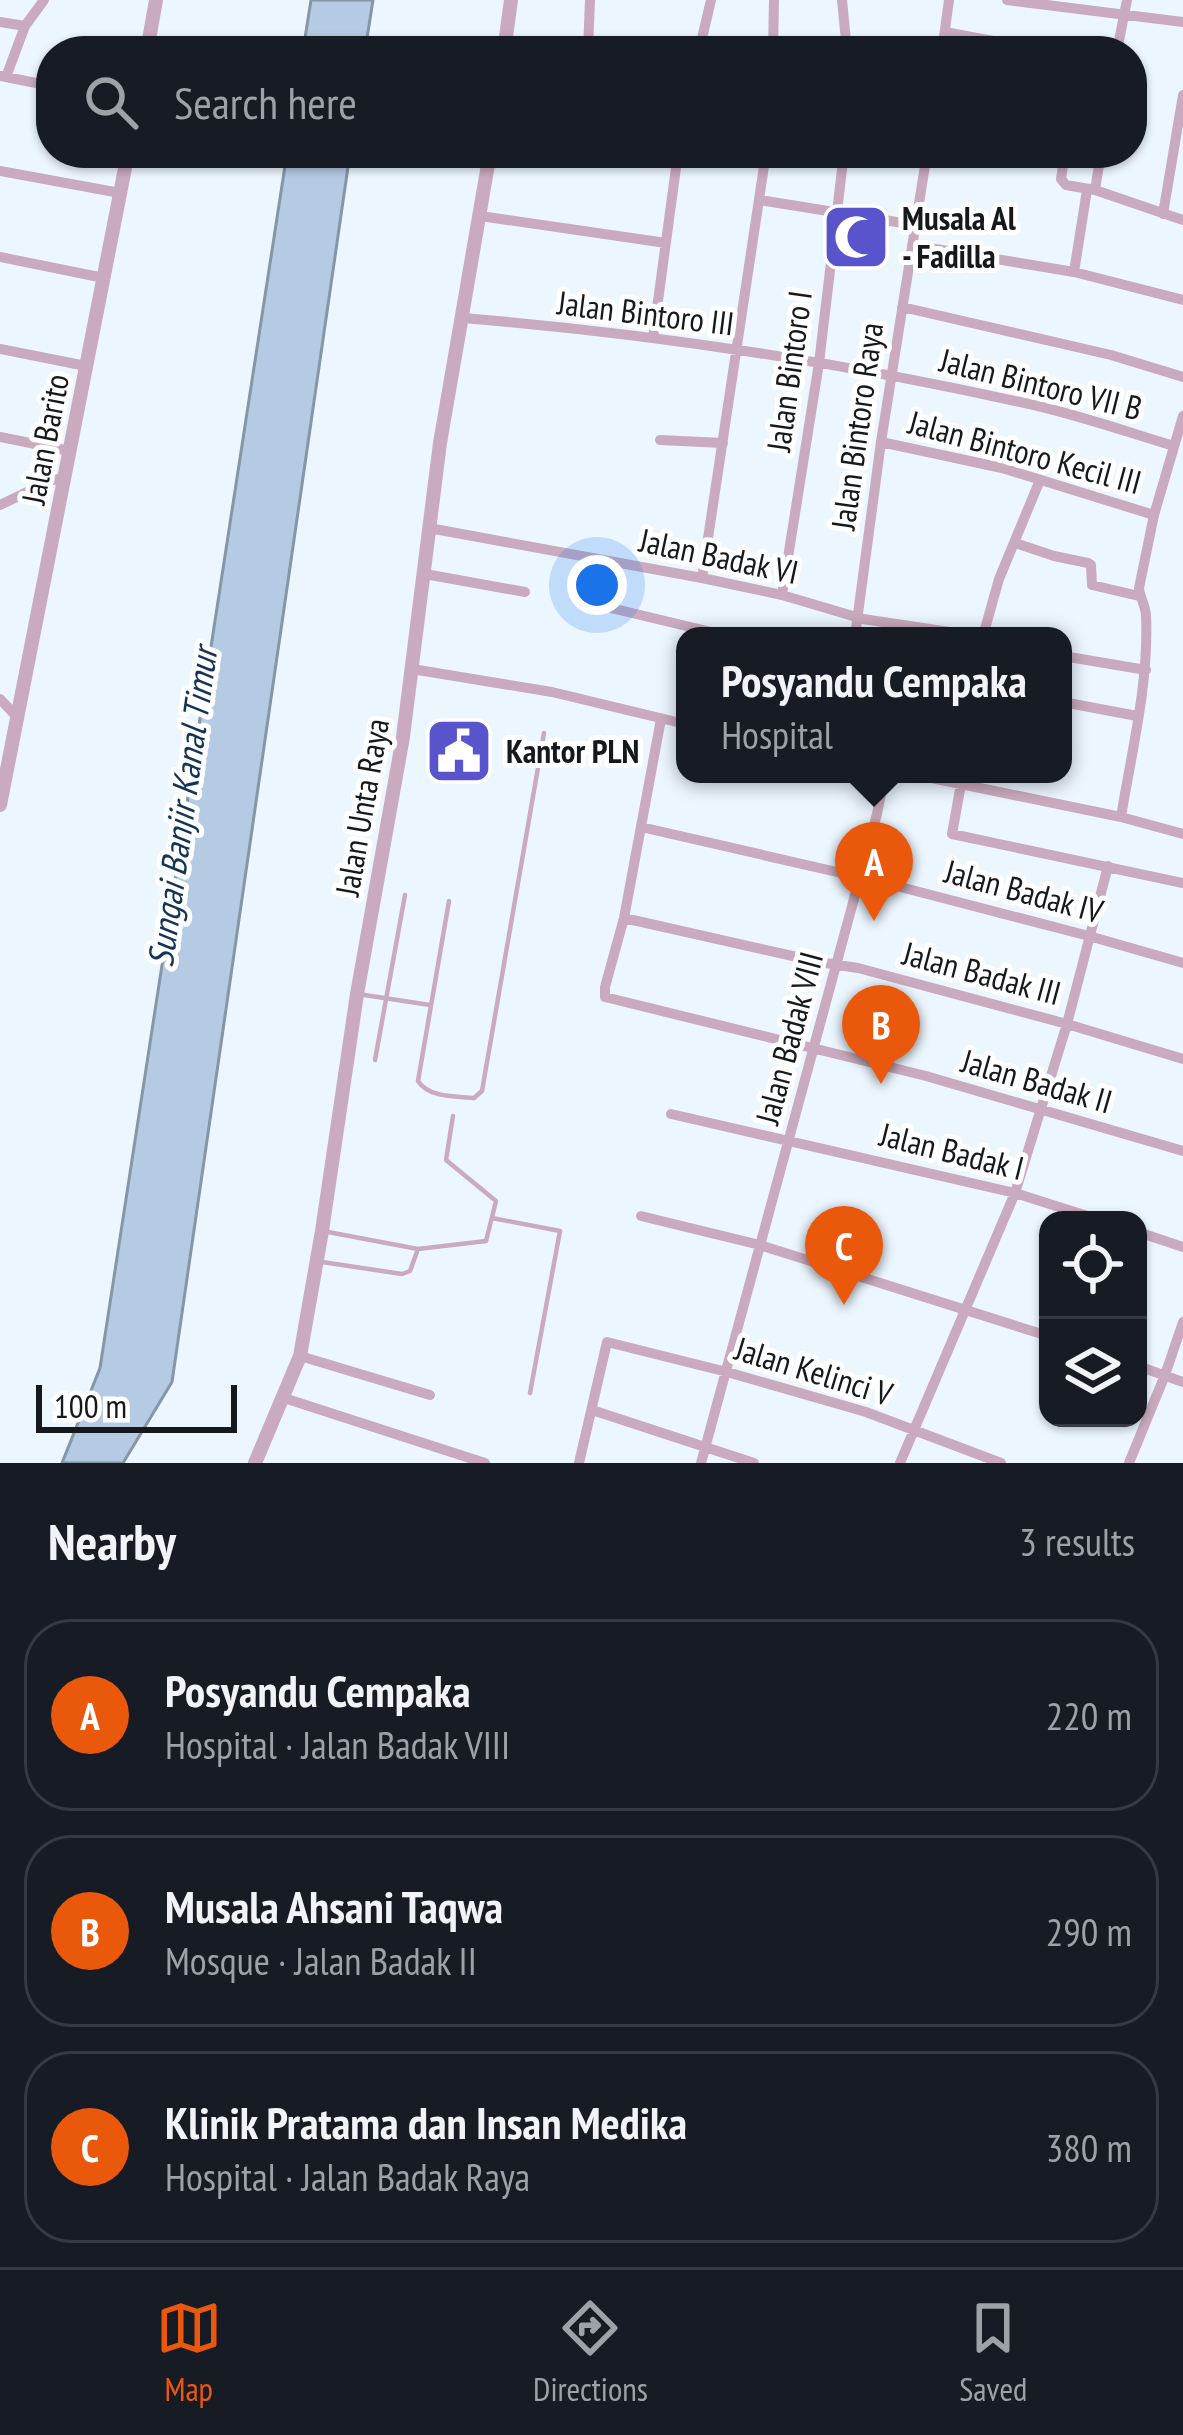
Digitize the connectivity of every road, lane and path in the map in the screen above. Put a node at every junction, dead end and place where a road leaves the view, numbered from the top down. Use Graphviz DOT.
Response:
graph roads {
  1 [pos="44,0"];
  2 [pos="156,0"];
  3 [pos="511,0"];
  4 [pos="590,0"];
  5 [pos="711,0"];
  6 [pos="774,0"];
  7 [pos="842,0"];
  8 [pos="949,0"];
  9 [pos="1007,0"];
  10 [pos="1126,0"];
  11 [pos="1124,16"];
  12 [pos="0,22"];
  13 [pos="1183,22"];
  14 [pos="25,26"];
  15 [pos="945,32"];
  16 [pos="150,36"];
  17 [pos="506,36"];
  18 [pos="589,36"];
  19 [pos="703,36"];
  20 [pos="773,36"];
  21 [pos="846,36"];
  22 [pos="944,36"];
  23 [pos="966,36"];
  24 [pos="1120,36"];
  25 [pos="3,76"];
  26 [pos="36,83"];
  27 [pos="1183,94"];
  28 [pos="125,168"];
  29 [pos="487,168"];
  30 [pos="676,168"];
  31 [pos="764,168"];
  32 [pos="842,168"];
  33 [pos="924,168"];
  34 [pos="1063,168"];
  35 [pos="1097,168"];
  36 [pos="0,171"];
  37 [pos="1091,190"];
  38 [pos="120,193"];
  39 [pos="760,200"];
  40 [pos="838,212"];
  41 [pos="1163,214"];
  42 [pos="479,216"];
  43 [pos="1183,220"];
  44 [pos="915,225"];
  45 [pos="666,243"];
  46 [pos="912,245"];
  47 [pos="0,257"];
  48 [pos="1075,272"];
  49 [pos="104,278"];
  50 [pos="1183,300"];
  51 [pos="902,307"];
  52 [pos="463,318"];
  53 [pos="653,338"];
  54 [pos="0,349"];
  55 [pos="736,351"];
  56 [pos="819,364"];
  57 [pos="86,366"];
  58 [pos="893,377"];
  59 [pos="1183,377"];
  60 [pos="1183,416"];
  61 [pos="0,437"];
  62 [pos="660,440"];
  63 [pos="881,442"];
  64 [pos="723,443"];
  65 [pos="1174,446"];
  66 [pos="70,451"];
  67 [pos="65,478"];
  68 [pos="1040,479"];
  69 [pos="0,505"];
  70 [pos="1154,515"];
  71 [pos="429,528"];
  72 [pos="1015,543"];
  73 [pos="425,574"];
  74 [pos="702,578"];
  75 [pos="525,592"];
  76 [pos="782,595"];
  77 [pos="1139,596"];
  78 [pos="610,608"];
  79 [pos="856,617"];
  80 [pos="690,627"];
  81 [pos="855,627"];
  82 [pos="921,627"];
  83 [pos="983,627"];
  84 [pos="1072,658"];
  85 [pos="412,669"];
  86 [pos="1146,670"];
  87 [pos="0,699"];
  88 [pos="1072,704"];
  89 [pos="1138,716"];
  90 [pos="18,718"];
  91 [pos="662,719"];
  92 [pos="676,722"];
  93 [pos="544,733"];
  94 [pos="7,735"];
  95 [pos="883,783"];
  96 [pos="957,783"];
  97 [pos="962,784"];
  98 [pos="0,805"];
  99 [pos="1121,817"];
  100 [pos="641,827"];
  101 [pos="1183,834"];
  102 [pos="1108,866"];
  103 [pos="860,878"];
  104 [pos="1183,883"];
  105 [pos="405,895"];
  106 [pos="448,901"];
  107 [pos="624,918"];
  108 [pos="1089,935"];
  109 [pos="1183,963"];
  110 [pos="836,964"];
  111 [pos="357,994"];
  112 [pos="388,997"];
  113 [pos="430,1005"];
  114 [pos="1067,1024"];
  115 [pos="813,1049"];
  116 [pos="1183,1059"];
  117 [pos="375,1060"];
  118 [pos="1040,1111"];
  119 [pos="671,1114"];
  120 [pos="453,1116"];
  121 [pos="789,1139"];
  122 [pos="1183,1151"];
  123 [pos="1015,1192"];
  124 [pos="1073,1211"];
  125 [pos="641,1216"];
  126 [pos="492,1218"];
  127 [pos="322,1231"];
  128 [pos="1147,1235"];
  129 [pos="760,1245"];
  130 [pos="1183,1247"];
  131 [pos="418,1249"];
  132 [pos="316,1261"];
  133 [pos="964,1308"];
  134 [pos="1183,1322"];
  135 [pos="1039,1333"];
  136 [pos="300,1356"];
  137 [pos="1147,1369"];
  138 [pos="727,1372"];
  139 [pos="1165,1375"];
  140 [pos="1183,1382"];
  141 [pos="530,1393"];
  142 [pos="430,1395"];
  143 [pos="284,1398"];
  144 [pos="592,1411"];
  145 [pos="913,1430"];
  146 [pos="705,1448"];
  147 [pos="255,1463"];
  148 [pos="485,1463"];
  149 [pos="579,1463"];
  150 [pos="701,1463"];
  151 [pos="754,1463"];
  152 [pos="900,1463"];
  153 [pos="1001,1463"];
  154 [pos="1130,1463"];
  1 -- 14 [label="street"];
  2 -- 16 [label="street"];
  3 -- 17 [label="street"];
  4 -- 18 [label="street"];
  5 -- 19 [label="street"];
  6 -- 20 [label="street"];
  7 -- 21 [label="street"];
  8 -- 15 [label="street"];
  9 -- 11 [label="street"];
  10 -- 11 [label="street"];
  11 -- 13 [label="street"];
  11 -- 24 [label="street"];
  12 -- 14 [label="street"];
  14 -- 25 [label="street"];
  15 -- 22 [label="street"];
  15 -- 23 [label="street"];
  25 -- 26 [label="street"];
  27 -- 41 [label="street"];
  28 -- 38 [label="street, Jalan Barito"];
  29 -- 42 [label="street, Jalan Unta Raya"];
  30 -- 45 [label="street"];
  31 -- 39 [label="street"];
  32 -- 40 [label="street, Jalan Bintoro I"];
  33 -- 44 [label="street, Jalan Bintoro Raya"];
  34 -- 37 [label="street"];
  35 -- 37 [label="street"];
  36 -- 38 [label="street"];
  37 -- 41 [label="street"];
  37 -- 48 [label="street"];
  38 -- 49 [label="street, Jalan Barito"];
  39 -- 40 [label="street"];
  39 -- 55 [label="street"];
  40 -- 44 [label="street"];
  40 -- 56 [label="street, Jalan Bintoro I"];
  41 -- 43 [label="street"];
  42 -- 45 [label="street"];
  42 -- 52 [label="street, Jalan Unta Raya"];
  44 -- 46 [label="street, Jalan Bintoro Raya"];
  45 -- 53 [label="street"];
  46 -- 48 [label="street"];
  46 -- 51 [label="street, Jalan Bintoro Raya"];
  47 -- 49 [label="street"];
  48 -- 50 [label="street"];
  49 -- 57 [label="street, Jalan Barito"];
  51 -- 58 [label="street, Jalan Bintoro Raya"];
  51 -- 59 [label="street"];
  52 -- 53 [label="street, Jalan Bintoro III"];
  52 -- 71 [label="street, Jalan Unta Raya"];
  53 -- 55 [label="street, Jalan Bintoro III"];
  54 -- 57 [label="street"];
  55 -- 56 [label="street, Jalan Bintoro III"];
  55 -- 64 [label="street"];
  56 -- 58 [label="street, Jalan Bintoro III"];
  56 -- 76 [label="street, Jalan Bintoro I"];
  57 -- 66 [label="street, Jalan Barito"];
  58 -- 63 [label="street, Jalan Bintoro Raya"];
  58 -- 65 [label="street, Jalan Bintoro VII B"];
  60 -- 65 [label="street"];
  61 -- 66 [label="street"];
  62 -- 64 [label="street"];
  63 -- 68 [label="street, Jalan Bintoro Kecil III"];
  63 -- 79 [label="street, Jalan Bintoro Raya"];
  64 -- 74 [label="street"];
  65 -- 70 [label="street"];
  66 -- 67 [label="street, Jalan Barito"];
  67 -- 69 [label="street"];
  67 -- 90 [label="street, Jalan Barito"];
  68 -- 70 [label="street, Jalan Bintoro Kecil III"];
  68 -- 72 [label="street"];
  70 -- 77 [label="street"];
  71 -- 73 [label="street, Jalan Unta Raya"];
  71 -- 74 [label="street, Jalan Badak VI"];
  72 -- 77 [label="street"];
  72 -- 83 [label="street"];
  73 -- 75 [label="street"];
  73 -- 85 [label="street, Jalan Unta Raya"];
  74 -- 76 [label="street, Jalan Badak VI"];
  76 -- 79 [label="street, Jalan Badak VI"];
  77 -- 86 [label="street"];
  78 -- 80 [label="street"];
  79 -- 81 [label="street, Jalan Bintoro Raya"];
  79 -- 82 [label="street, Jalan Badak VI"];
  84 -- 86 [label="street"];
  85 -- 91 [label="street"];
  85 -- 111 [label="street, Jalan Unta Raya"];
  86 -- 89 [label="street"];
  87 -- 90 [label="street"];
  88 -- 89 [label="street"];
  89 -- 99 [label="street"];
  90 -- 94 [label="street, Jalan Barito"];
  91 -- 92 [label="street"];
  91 -- 100 [label="street"];
  93 -- 113 [label="lane"];
  94 -- 98 [label="street, Jalan Barito"];
  95 -- 103 [label="street, Jalan Badak VIII"];
  96 -- 97 [label="street"];
  97 -- 99 [label="street"];
  97 -- 102 [label="street"];
  99 -- 101 [label="street"];
  100 -- 103 [label="street, Jalan Badak IV"];
  100 -- 107 [label="street"];
  102 -- 104 [label="street"];
  102 -- 108 [label="street"];
  103 -- 108 [label="street, Jalan Badak IV"];
  103 -- 110 [label="street, Jalan Badak VIII"];
  105 -- 112 [label="lane"];
  106 -- 113 [label="lane"];
  107 -- 110 [label="street, Jalan Badak III"];
  107 -- 115 [label="street, Jalan Badak II"];
  108 -- 109 [label="street, Jalan Badak IV"];
  108 -- 114 [label="street"];
  110 -- 114 [label="street, Jalan Badak III"];
  110 -- 115 [label="street, Jalan Badak VIII"];
  111 -- 112 [label="lane"];
  111 -- 127 [label="street, Jalan Unta Raya"];
  112 -- 113 [label="lane"];
  112 -- 117 [label="lane"];
  114 -- 116 [label="street, Jalan Badak III"];
  114 -- 118 [label="street"];
  115 -- 118 [label="street, Jalan Badak II"];
  115 -- 121 [label="street, Jalan Badak VIII"];
  118 -- 122 [label="street, Jalan Badak II"];
  118 -- 123 [label="street"];
  119 -- 121 [label="street, Jalan Badak I"];
  120 -- 126 [label="lane"];
  121 -- 123 [label="street, Jalan Badak I"];
  121 -- 129 [label="street, Jalan Badak VIII"];
  123 -- 124 [label="street, Jalan Badak I"];
  123 -- 133 [label="street"];
  125 -- 129 [label="street"];
  126 -- 131 [label="lane"];
  126 -- 141 [label="lane"];
  127 -- 131 [label="lane"];
  127 -- 132 [label="street, Jalan Unta Raya"];
  128 -- 130 [label="street"];
  129 -- 133 [label="street"];
  129 -- 138 [label="street, Jalan Badak VIII"];
  131 -- 132 [label="lane"];
  132 -- 136 [label="street, Jalan Unta Raya"];
  133 -- 135 [label="street"];
  133 -- 145 [label="street"];
  134 -- 139 [label="street"];
  136 -- 142 [label="street"];
  136 -- 143 [label="street, Jalan Unta Raya"];
  137 -- 139 [label="street"];
  138 -- 144 [label="street, Jalan Kelinci V"];
  138 -- 145 [label="street, Jalan Kelinci V"];
  138 -- 146 [label="street, Jalan Badak VIII"];
  139 -- 140 [label="street"];
  139 -- 154 [label="street"];
  143 -- 147 [label="street, Jalan Unta Raya"];
  143 -- 148 [label="street"];
  144 -- 146 [label="street"];
  144 -- 149 [label="street"];
  145 -- 152 [label="street"];
  145 -- 153 [label="street, Jalan Kelinci V"];
  146 -- 150 [label="street, Jalan Badak VIII"];
  146 -- 151 [label="street"];
}
